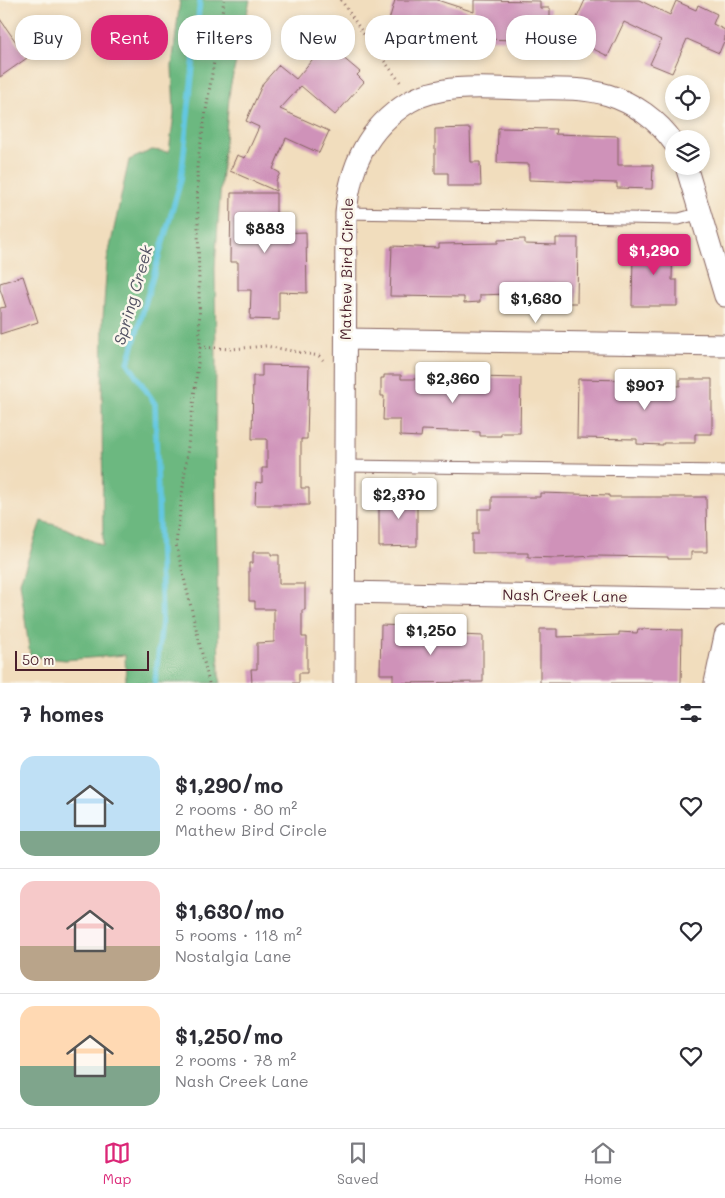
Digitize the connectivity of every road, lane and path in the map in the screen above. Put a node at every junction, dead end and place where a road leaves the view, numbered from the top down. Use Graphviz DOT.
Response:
graph roads {
  1 [pos="224,0"];
  2 [pos="342,0"];
  3 [pos="401,83"];
  4 [pos="665,132"];
  5 [pos="689,175"];
  6 [pos="346,213"];
  7 [pos="701,214"];
  8 [pos="725,296"];
  9 [pos="346,339"];
  10 [pos="725,345"];
  11 [pos="200,347"];
  12 [pos="323,360"];
  13 [pos="345,466"];
  14 [pos="725,471"];
  15 [pos="344,592"];
  16 [pos="725,599"];
  17 [pos="725,636"];
  18 [pos="209,683"];
  19 [pos="344,683"];
  20 [pos="715,683"];
  1 -- 11 [label="path"];
  2 -- 3 [label="path"];
  4 -- 6 [label="street, Mathew Bird Circle"];
  5 -- 7 [label="street"];
  6 -- 7 [label="lane"];
  6 -- 9 [label="street, Mathew Bird Circle"];
  7 -- 8 [label="street"];
  9 -- 10 [label="street"];
  9 -- 13 [label="street, Mathew Bird Circle"];
  11 -- 12 [label="path"];
  11 -- 18 [label="path"];
  13 -- 14 [label="lane"];
  13 -- 15 [label="street, Mathew Bird Circle"];
  15 -- 16 [label="street, Nash Creek Lane"];
  15 -- 19 [label="street, Mathew Bird Circle"];
  17 -- 20 [label="street"];
}
